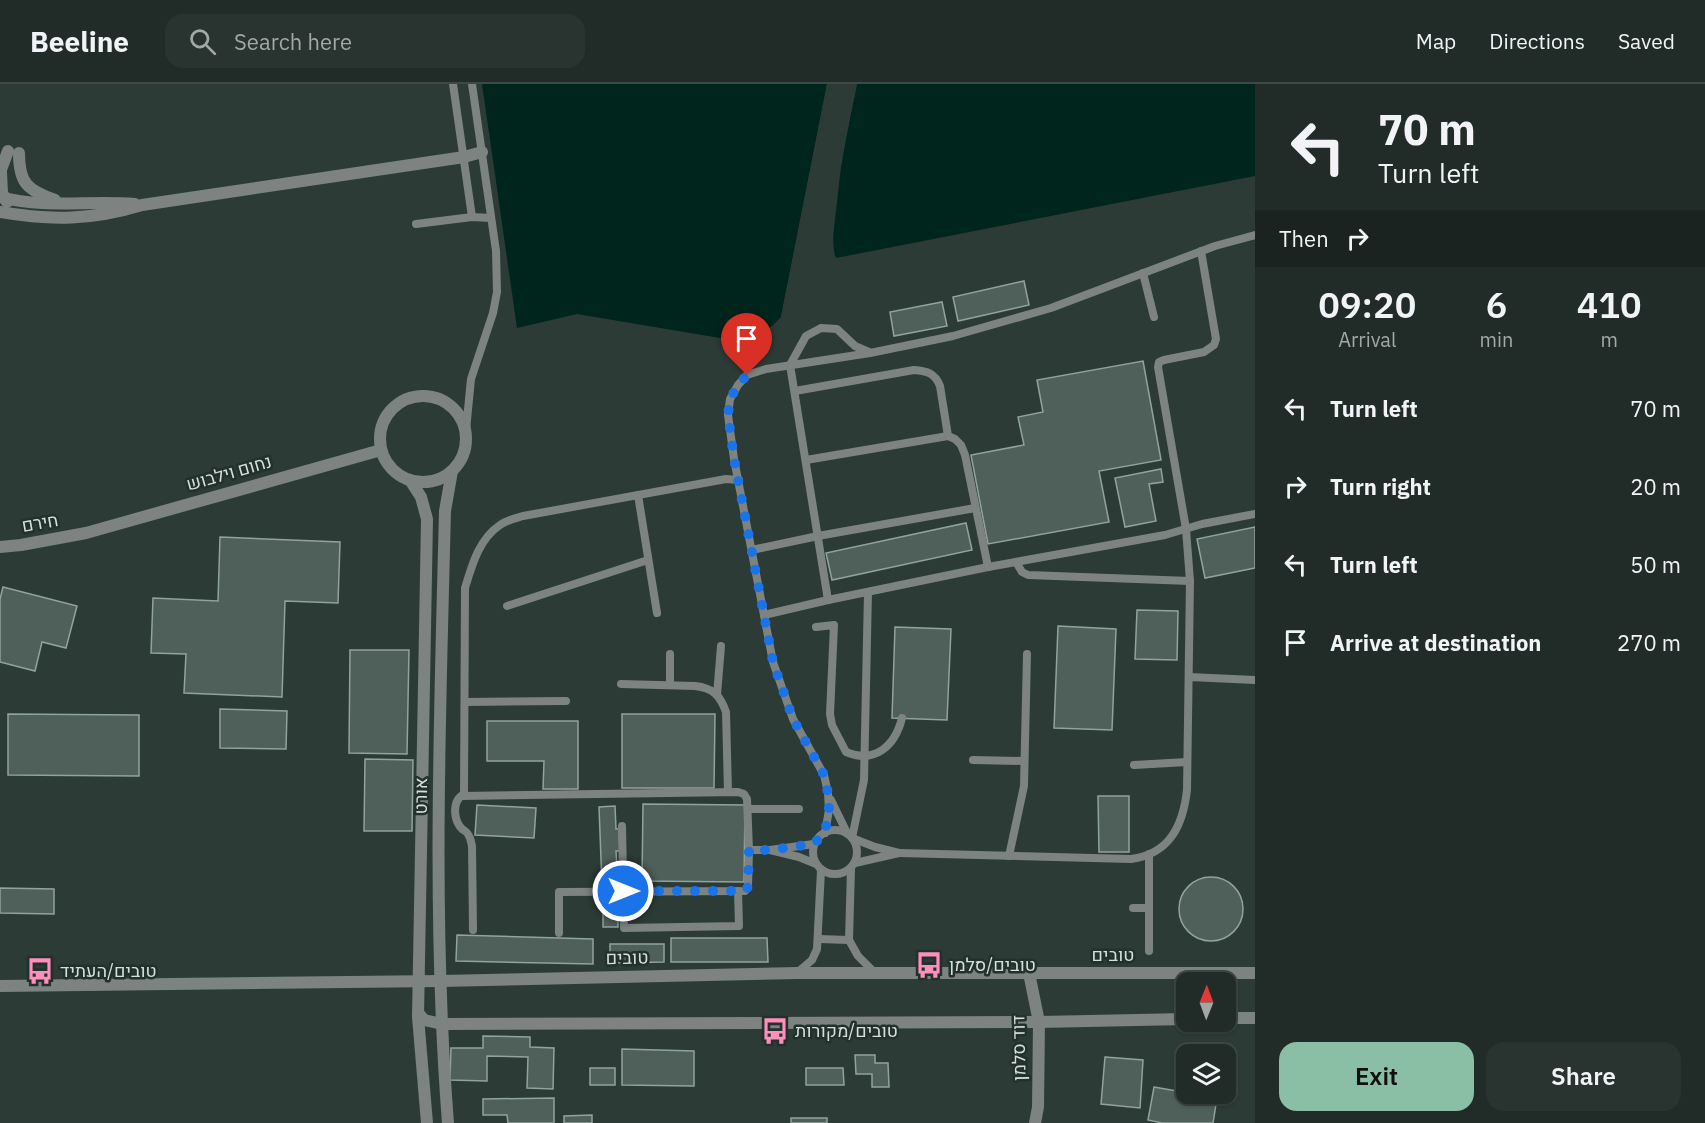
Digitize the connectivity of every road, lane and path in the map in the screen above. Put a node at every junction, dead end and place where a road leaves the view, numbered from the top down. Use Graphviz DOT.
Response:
graph roads {
  1 [pos="453,84"];
  2 [pos="472,84"];
  3 [pos="482,152"];
  4 [pos="464,157"];
  5 [pos="0,172"];
  6 [pos="2,197"];
  7 [pos="67,204"];
  8 [pos="142,205"];
  9 [pos="0,212"];
  10 [pos="13,214"];
  11 [pos="472,217"];
  12 [pos="491,218"];
  13 [pos="416,224"];
  14 [pos="1255,235"];
  15 [pos="1201,251"];
  16 [pos="1143,273"];
  17 [pos="1154,317"];
  18 [pos="870,353"];
  19 [pos="790,365"];
  20 [pos="795,391"];
  21 [pos="466,430"];
  22 [pos="948,436"];
  23 [pos="381,450"];
  24 [pos="806,460"];
  25 [pos="452,471"];
  26 [pos="410,480"];
  27 [pos="739,480"];
  28 [pos="638,495"];
  29 [pos="975,508"];
  30 [pos="1255,514"];
  31 [pos="1186,529"];
  32 [pos="86,533"];
  33 [pos="818,536"];
  34 [pos="0,547"];
  35 [pos="752,550"];
  36 [pos="648,560"];
  37 [pos="1016,562"];
  38 [pos="988,567"];
  39 [pos="1191,581"];
  40 [pos="868,592"];
  41 [pos="828,600"];
  42 [pos="507,606"];
  43 [pos="657,613"];
  44 [pos="764,615"];
  45 [pos="816,627"];
  46 [pos="721,646"];
  47 [pos="670,654"];
  48 [pos="1027,654"];
  49 [pos="1190,677"];
  50 [pos="1255,680"];
  51 [pos="621,684"];
  52 [pos="670,684"];
  53 [pos="717,694"];
  54 [pos="566,701"];
  55 [pos="465,702"];
  56 [pos="902,718"];
  57 [pos="865,755"];
  58 [pos="974,760"];
  59 [pos="1024,761"];
  60 [pos="1187,762"];
  61 [pos="1134,765"];
  62 [pos="728,792"];
  63 [pos="828,793"];
  64 [pos="464,796"];
  65 [pos="749,809"];
  66 [pos="799,809"];
  67 [pos="622,826"];
  68 [pos="825,832"];
  69 [pos="850,835"];
  70 [pos="814,844"];
  71 [pos="749,850"];
  72 [pos="770,850"];
  73 [pos="900,853"];
  74 [pos="1149,854"];
  75 [pos="1009,856"];
  76 [pos="853,866"];
  77 [pos="819,867"];
  78 [pos="623,891"];
  79 [pos="738,891"];
  80 [pos="1133,908"];
  81 [pos="1149,908"];
  82 [pos="472,930"];
  83 [pos="559,933"];
  84 [pos="819,939"];
  85 [pos="849,940"];
  86 [pos="1149,951"];
  87 [pos="797,973"];
  88 [pos="874,973"];
  89 [pos="1029,973"];
  90 [pos="1255,973"];
  91 [pos="419,980"];
  92 [pos="441,981"];
  93 [pos="0,986"];
  94 [pos="418,1013"];
  95 [pos="1236,1018"];
  96 [pos="1255,1018"];
  97 [pos="1176,1019"];
  98 [pos="1039,1022"];
  99 [pos="442,1024"];
  100 [pos="427,1123"];
  101 [pos="448,1123"];
  102 [pos="1035,1123"];
  1 -- 4 [label="lane"];
  2 -- 3 [label="lane"];
  3 -- 4 [label="street"];
  3 -- 12 [label="lane"];
  4 -- 8 [label="street"];
  4 -- 11 [label="lane"];
  5 -- 6 [label="street"];
  5 -- 7 [label="street"];
  6 -- 7 [label="street"];
  6 -- 10 [label="street"];
  7 -- 8 [label="street"];
  8 -- 10 [label="street"];
  9 -- 10 [label="street"];
  11 -- 12 [label="lane"];
  11 -- 13 [label="lane"];
  12 -- 21 [label="lane"];
  14 -- 15 [label="lane"];
  15 -- 16 [label="lane"];
  15 -- 31 [label="lane"];
  16 -- 17 [label="lane"];
  16 -- 18 [label="lane"];
  18 -- 19 [label="lane"];
  18 -- 19 [label="lane"];
  19 -- 20 [label="lane"];
  19 -- 27 [label="lane"];
  20 -- 22 [label="lane"];
  20 -- 24 [label="lane"];
  21 -- 23 [label="street"];
  21 -- 25 [label="street"];
  22 -- 24 [label="lane"];
  22 -- 29 [label="lane"];
  23 -- 26 [label="street"];
  23 -- 32 [label="street, נחום וילבוש"];
  24 -- 33 [label="lane"];
  25 -- 26 [label="street"];
  25 -- 92 [label="street, אורט"];
  26 -- 91 [label="street, אורט"];
  27 -- 28 [label="lane"];
  27 -- 35 [label="lane"];
  28 -- 36 [label="lane"];
  28 -- 55 [label="lane"];
  29 -- 33 [label="lane"];
  29 -- 38 [label="lane"];
  30 -- 31 [label="lane"];
  31 -- 37 [label="lane"];
  31 -- 39 [label="lane"];
  32 -- 34 [label="street, חירם"];
  33 -- 35 [label="lane"];
  33 -- 41 [label="lane"];
  35 -- 44 [label="lane"];
  36 -- 42 [label="lane"];
  36 -- 43 [label="lane"];
  37 -- 38 [label="lane"];
  37 -- 39 [label="lane"];
  38 -- 40 [label="lane"];
  39 -- 49 [label="lane"];
  40 -- 41 [label="lane"];
  40 -- 57 [label="lane"];
  41 -- 44 [label="lane"];
  44 -- 63 [label="lane"];
  45 -- 57 [label="lane"];
  46 -- 53 [label="lane"];
  47 -- 52 [label="lane"];
  48 -- 59 [label="lane"];
  49 -- 50 [label="lane"];
  49 -- 60 [label="lane"];
  51 -- 52 [label="lane"];
  52 -- 53 [label="lane"];
  53 -- 62 [label="lane"];
  54 -- 55 [label="lane"];
  55 -- 64 [label="lane"];
  56 -- 57 [label="lane"];
  57 -- 69 [label="lane"];
  58 -- 59 [label="lane"];
  59 -- 75 [label="lane"];
  60 -- 61 [label="lane"];
  60 -- 74 [label="lane"];
  62 -- 64 [label="lane"];
  62 -- 65 [label="lane"];
  63 -- 68 [label="lane"];
  63 -- 69 [label="lane"];
  64 -- 82 [label="lane"];
  65 -- 66 [label="lane"];
  65 -- 71 [label="lane"];
  67 -- 78 [label="lane"];
  68 -- 69 [label="lane"];
  68 -- 70 [label="lane"];
  69 -- 73 [label="lane"];
  69 -- 76 [label="lane"];
  70 -- 72 [label="lane"];
  70 -- 77 [label="lane"];
  71 -- 72 [label="lane"];
  71 -- 79 [label="lane"];
  72 -- 77 [label="lane"];
  73 -- 75 [label="lane"];
  73 -- 76 [label="lane"];
  74 -- 75 [label="lane"];
  74 -- 81 [label="lane"];
  76 -- 77 [label="lane"];
  76 -- 85 [label="lane"];
  77 -- 84 [label="lane"];
  78 -- 79 [label="lane"];
  78 -- 79 [label="lane"];
  78 -- 83 [label="lane"];
  80 -- 81 [label="lane"];
  81 -- 86 [label="lane"];
  84 -- 85 [label="lane"];
  84 -- 87 [label="lane"];
  85 -- 88 [label="lane"];
  87 -- 88 [label="street, טובים"];
  87 -- 92 [label="street, טובים"];
  88 -- 89 [label="street, טובים"];
  89 -- 90 [label="street, טובים"];
  89 -- 98 [label="street, דוד סלמן"];
  91 -- 92 [label="street, טובים"];
  91 -- 93 [label="street, טובים"];
  91 -- 94 [label="street, אורט"];
  92 -- 99 [label="street, אורט"];
  94 -- 99 [label="street"];
  94 -- 100 [label="street, אורט"];
  95 -- 96 [label="street"];
  97 -- 98 [label="street"];
  98 -- 99 [label="street"];
  98 -- 102 [label="street, דוד סלמן"];
  99 -- 101 [label="street, אורט"];
}
